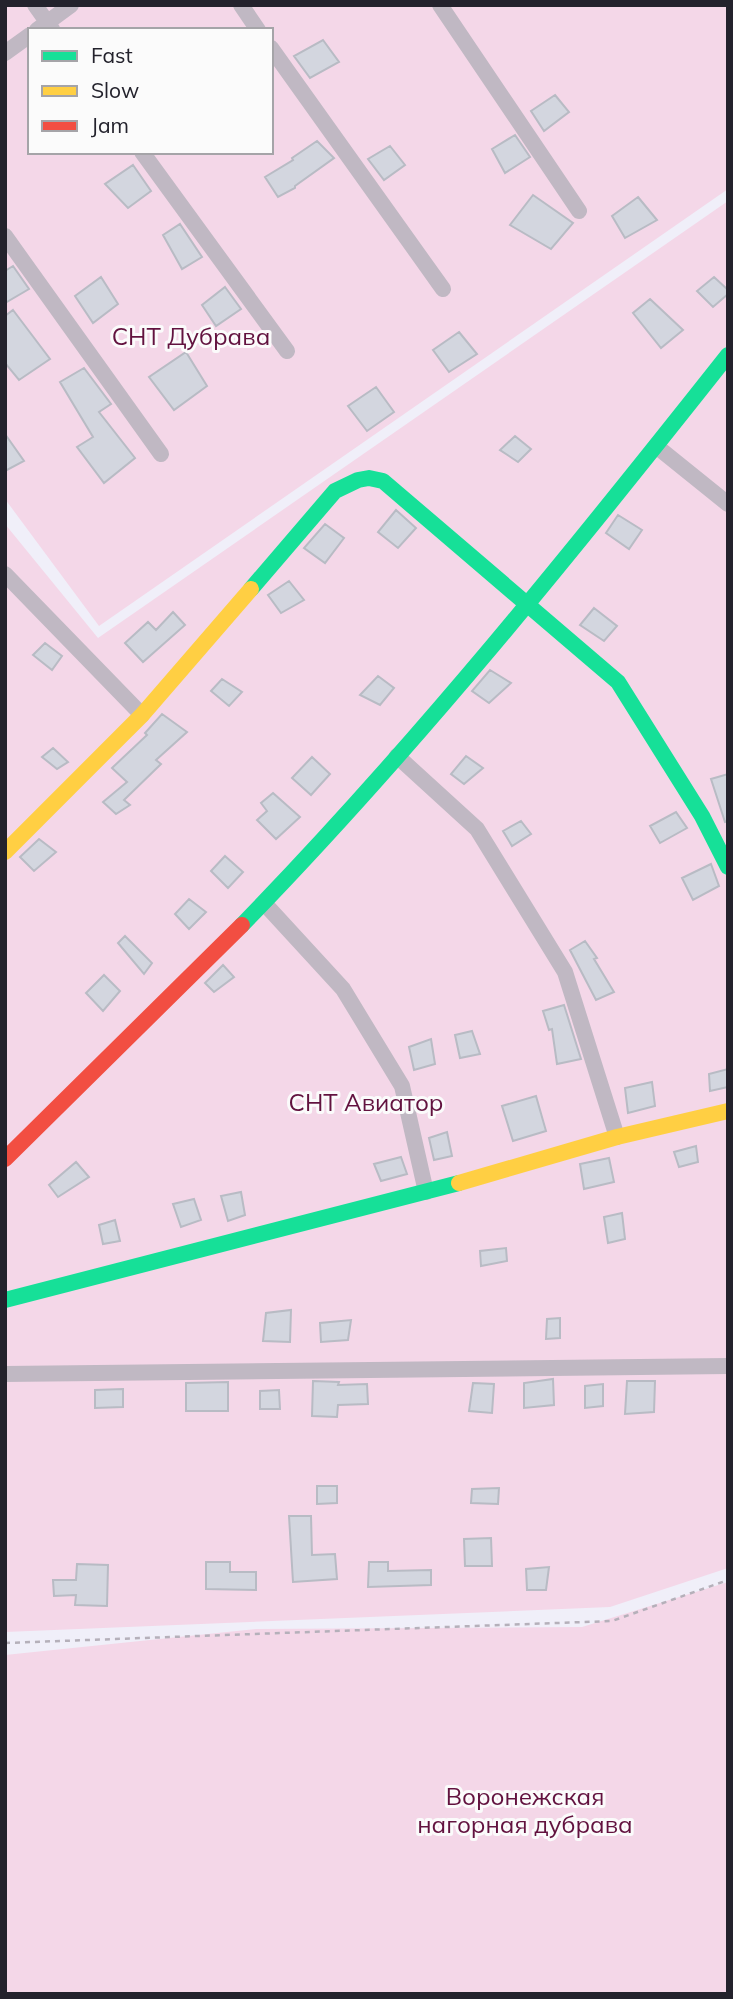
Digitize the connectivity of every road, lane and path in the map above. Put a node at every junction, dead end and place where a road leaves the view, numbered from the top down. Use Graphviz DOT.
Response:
graph roads {
  1 [pos="35,5"];
  2 [pos="71,5"];
  3 [pos="241,5"];
  4 [pos="440,5"];
  5 [pos="45,27"];
  6 [pos="257,28"];
  7 [pos="28,36"];
  8 [pos="273,51"];
  9 [pos="5,53"];
  10 [pos="143,154"];
  11 [pos="579,211"];
  12 [pos="5,236"];
  13 [pos="443,289"];
  14 [pos="287,351"];
  15 [pos="728,355"];
  16 [pos="656,446"];
  17 [pos="161,454"];
  18 [pos="728,504"];
  19 [pos="5,574"];
  20 [pos="528,603"];
  21 [pos="142,715"];
  22 [pos="397,756"];
  23 [pos="5,852"];
  24 [pos="728,867"];
  25 [pos="264,903"];
  26 [pos="728,1111"];
  27 [pos="617,1137"];
  28 [pos="5,1159"];
  29 [pos="426,1192"];
  30 [pos="5,1300"];
  31 [pos="728,1366"];
  32 [pos="5,1374"];
  33 [pos="728,1580"];
  34 [pos="5,1643"];
  1 -- 5 [label="street"];
  2 -- 5 [label="street"];
  3 -- 6 [label="street"];
  4 -- 11 [label="street"];
  7 -- 9 [label="street"];
  8 -- 13 [label="street"];
  10 -- 14 [label="street"];
  12 -- 17 [label="street"];
  15 -- 16 [label="street"];
  16 -- 18 [label="street"];
  16 -- 20 [label="street"];
  19 -- 21 [label="street"];
  20 -- 21 [label="street"];
  20 -- 22 [label="street"];
  20 -- 24 [label="street"];
  21 -- 23 [label="street"];
  22 -- 25 [label="street"];
  22 -- 27 [label="street"];
  25 -- 28 [label="street"];
  25 -- 29 [label="street"];
  26 -- 27 [label="street"];
  27 -- 29 [label="street"];
  29 -- 30 [label="street"];
  31 -- 32 [label="street"];
  33 -- 34 [label="path"];
}
